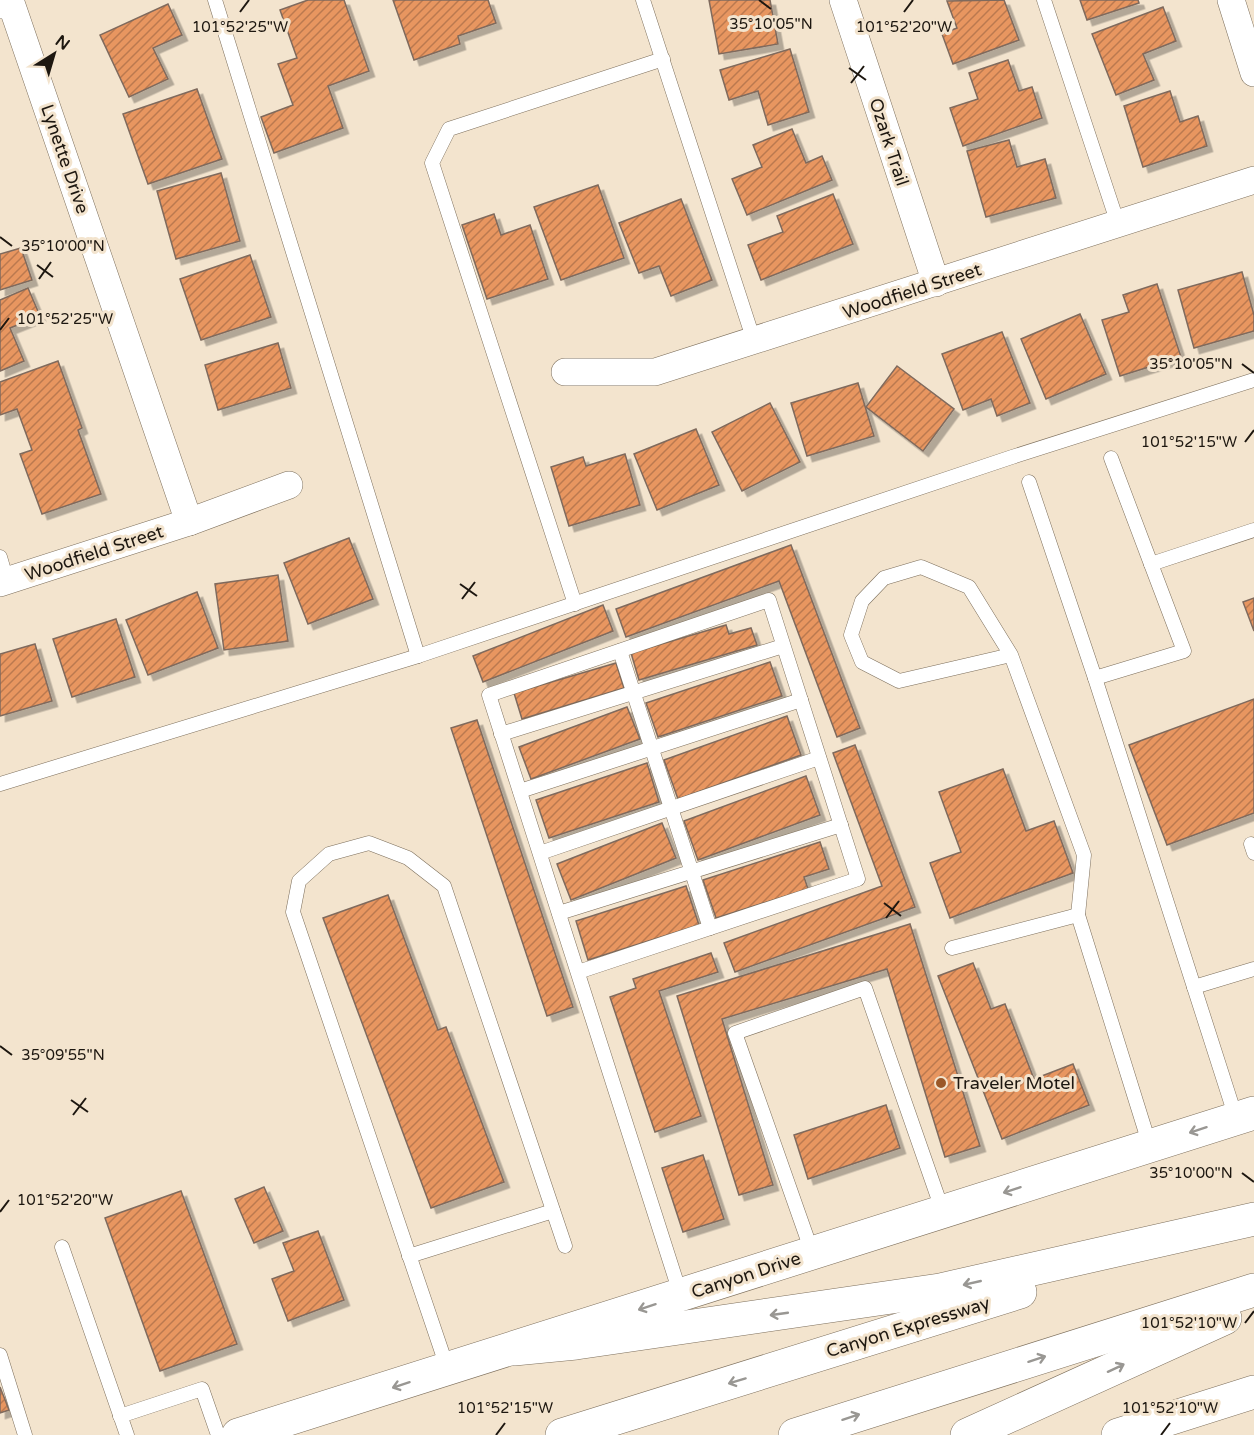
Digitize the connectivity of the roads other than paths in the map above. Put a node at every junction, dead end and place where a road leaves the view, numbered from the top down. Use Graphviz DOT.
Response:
graph roads {
  1 [pos="8,0"];
  2 [pos="215,0"];
  3 [pos="644,0"];
  4 [pos="843,0"];
  5 [pos="1044,0"];
  6 [pos="1231,0"];
  7 [pos="0,2"];
  8 [pos="663,59"];
  9 [pos="1254,73"];
  10 [pos="1254,180"];
  11 [pos="1118,224"];
  12 [pos="936,284"];
  13 [pos="754,340"];
  14 [pos="565,372"];
  15 [pos="1254,380"];
  16 [pos="1111,458"];
  17 [pos="1029,482"];
  18 [pos="290,485"];
  19 [pos="189,522"];
  20 [pos="1254,530"];
  21 [pos="1151,564"];
  22 [pos="2,574"];
  23 [pos="575,604"];
  24 [pos="783,646"];
  25 [pos="620,651"];
  26 [pos="1011,655"];
  27 [pos="418,656"];
  28 [pos="1095,678"];
  29 [pos="634,693"];
  30 [pos="801,700"];
  31 [pos="501,734"];
  32 [pos="652,748"];
  33 [pos="819,758"];
  34 [pos="0,784"];
  35 [pos="520,791"];
  36 [pos="672,809"];
  37 [pos="841,825"];
  38 [pos="540,853"];
  39 [pos="692,872"];
  40 [pos="559,913"];
  41 [pos="1078,915"];
  42 [pos="710,928"];
  43 [pos="952,948"];
  44 [pos="1254,969"];
  45 [pos="578,972"];
  46 [pos="1194,987"];
  47 [pos="1245,1116"];
  48 [pos="1150,1146"];
  49 [pos="553,1211"];
  50 [pos="943,1212"];
  51 [pos="1254,1219"];
  52 [pos="565,1246"];
  53 [pos="62,1247"];
  54 [pos="813,1254"];
  55 [pos="409,1256"];
  56 [pos="1254,1290"];
  57 [pos="681,1296"];
  58 [pos="1254,1305"];
  59 [pos="514,1349"];
  60 [pos="0,1355"];
  61 [pos="448,1370"];
  62 [pos="1254,1392"];
  63 [pos="120,1416"];
  64 [pos="25,1435"];
  65 [pos="127,1435"];
  66 [pos="218,1435"];
  67 [pos="238,1435"];
  68 [pos="562,1435"];
  69 [pos="795,1435"];
  70 [pos="967,1435"];
  71 [pos="1118,1435"];
  1 -- 7 [label="main road"];
  1 -- 19 [label="street, Lynette Drive"];
  2 -- 27 [label="lane"];
  3 -- 8 [label="lane"];
  4 -- 12 [label="street, Ozark Trail"];
  5 -- 11 [label="lane"];
  6 -- 9 [label="street"];
  8 -- 13 [label="lane"];
  8 -- 23 [label="lane"];
  10 -- 11 [label="street, Woodfield Street"];
  11 -- 12 [label="street, Woodfield Street"];
  12 -- 13 [label="street, Woodfield Street"];
  13 -- 14 [label="street, Woodfield Street"];
  15 -- 23 [label="lane"];
  16 -- 21 [label="lane"];
  17 -- 28 [label="lane"];
  18 -- 19 [label="street, Woodfield Street"];
  19 -- 22 [label="street, Woodfield Street"];
  20 -- 21 [label="lane"];
  21 -- 28 [label="lane"];
  23 -- 27 [label="lane"];
  24 -- 25 [label="lane"];
  24 -- 29 [label="lane"];
  24 -- 30 [label="lane"];
  25 -- 29 [label="lane"];
  25 -- 31 [label="lane"];
  26 -- 26 [label="lane"];
  26 -- 41 [label="lane"];
  27 -- 34 [label="lane"];
  28 -- 46 [label="lane"];
  29 -- 31 [label="lane"];
  29 -- 32 [label="lane"];
  30 -- 32 [label="lane"];
  30 -- 33 [label="lane"];
  31 -- 35 [label="lane"];
  32 -- 35 [label="lane"];
  32 -- 36 [label="lane"];
  33 -- 36 [label="lane"];
  33 -- 37 [label="lane"];
  35 -- 38 [label="lane"];
  36 -- 38 [label="lane"];
  36 -- 39 [label="lane"];
  37 -- 39 [label="lane"];
  37 -- 42 [label="lane"];
  38 -- 40 [label="lane"];
  39 -- 40 [label="lane"];
  39 -- 42 [label="lane"];
  40 -- 45 [label="lane"];
  41 -- 43 [label="lane"];
  41 -- 48 [label="lane"];
  42 -- 45 [label="lane"];
  44 -- 46 [label="lane"];
  45 -- 57 [label="lane"];
  46 -- 47 [label="lane"];
  47 -- 48 [label="main road, Canyon Drive, one-way"];
  48 -- 50 [label="main road, Canyon Drive, one-way"];
  49 -- 52 [label="lane"];
  49 -- 55 [label="lane"];
  49 -- 55 [label="lane"];
  50 -- 54 [label="main road, Canyon Drive"];
  50 -- 54 [label="lane"];
  51 -- 59 [label="main road, one-way"];
  51 -- 68 [label="main road, Canyon Expressway, one-way"];
  53 -- 63 [label="lane"];
  54 -- 57 [label="main road, Canyon Drive"];
  55 -- 61 [label="lane"];
  69 -- 56 [label="main road, one-way"];
  57 -- 59 [label="main road, Canyon Drive, one-way"];
  70 -- 58 [label="main road, one-way"];
  59 -- 61 [label="main road, Canyon Drive"];
  60 -- 64 [label="lane"];
  61 -- 67 [label="main road, Canyon Drive, one-way"];
  62 -- 71 [label="main road"];
  63 -- 65 [label="lane"];
  63 -- 66 [label="lane"];
}
